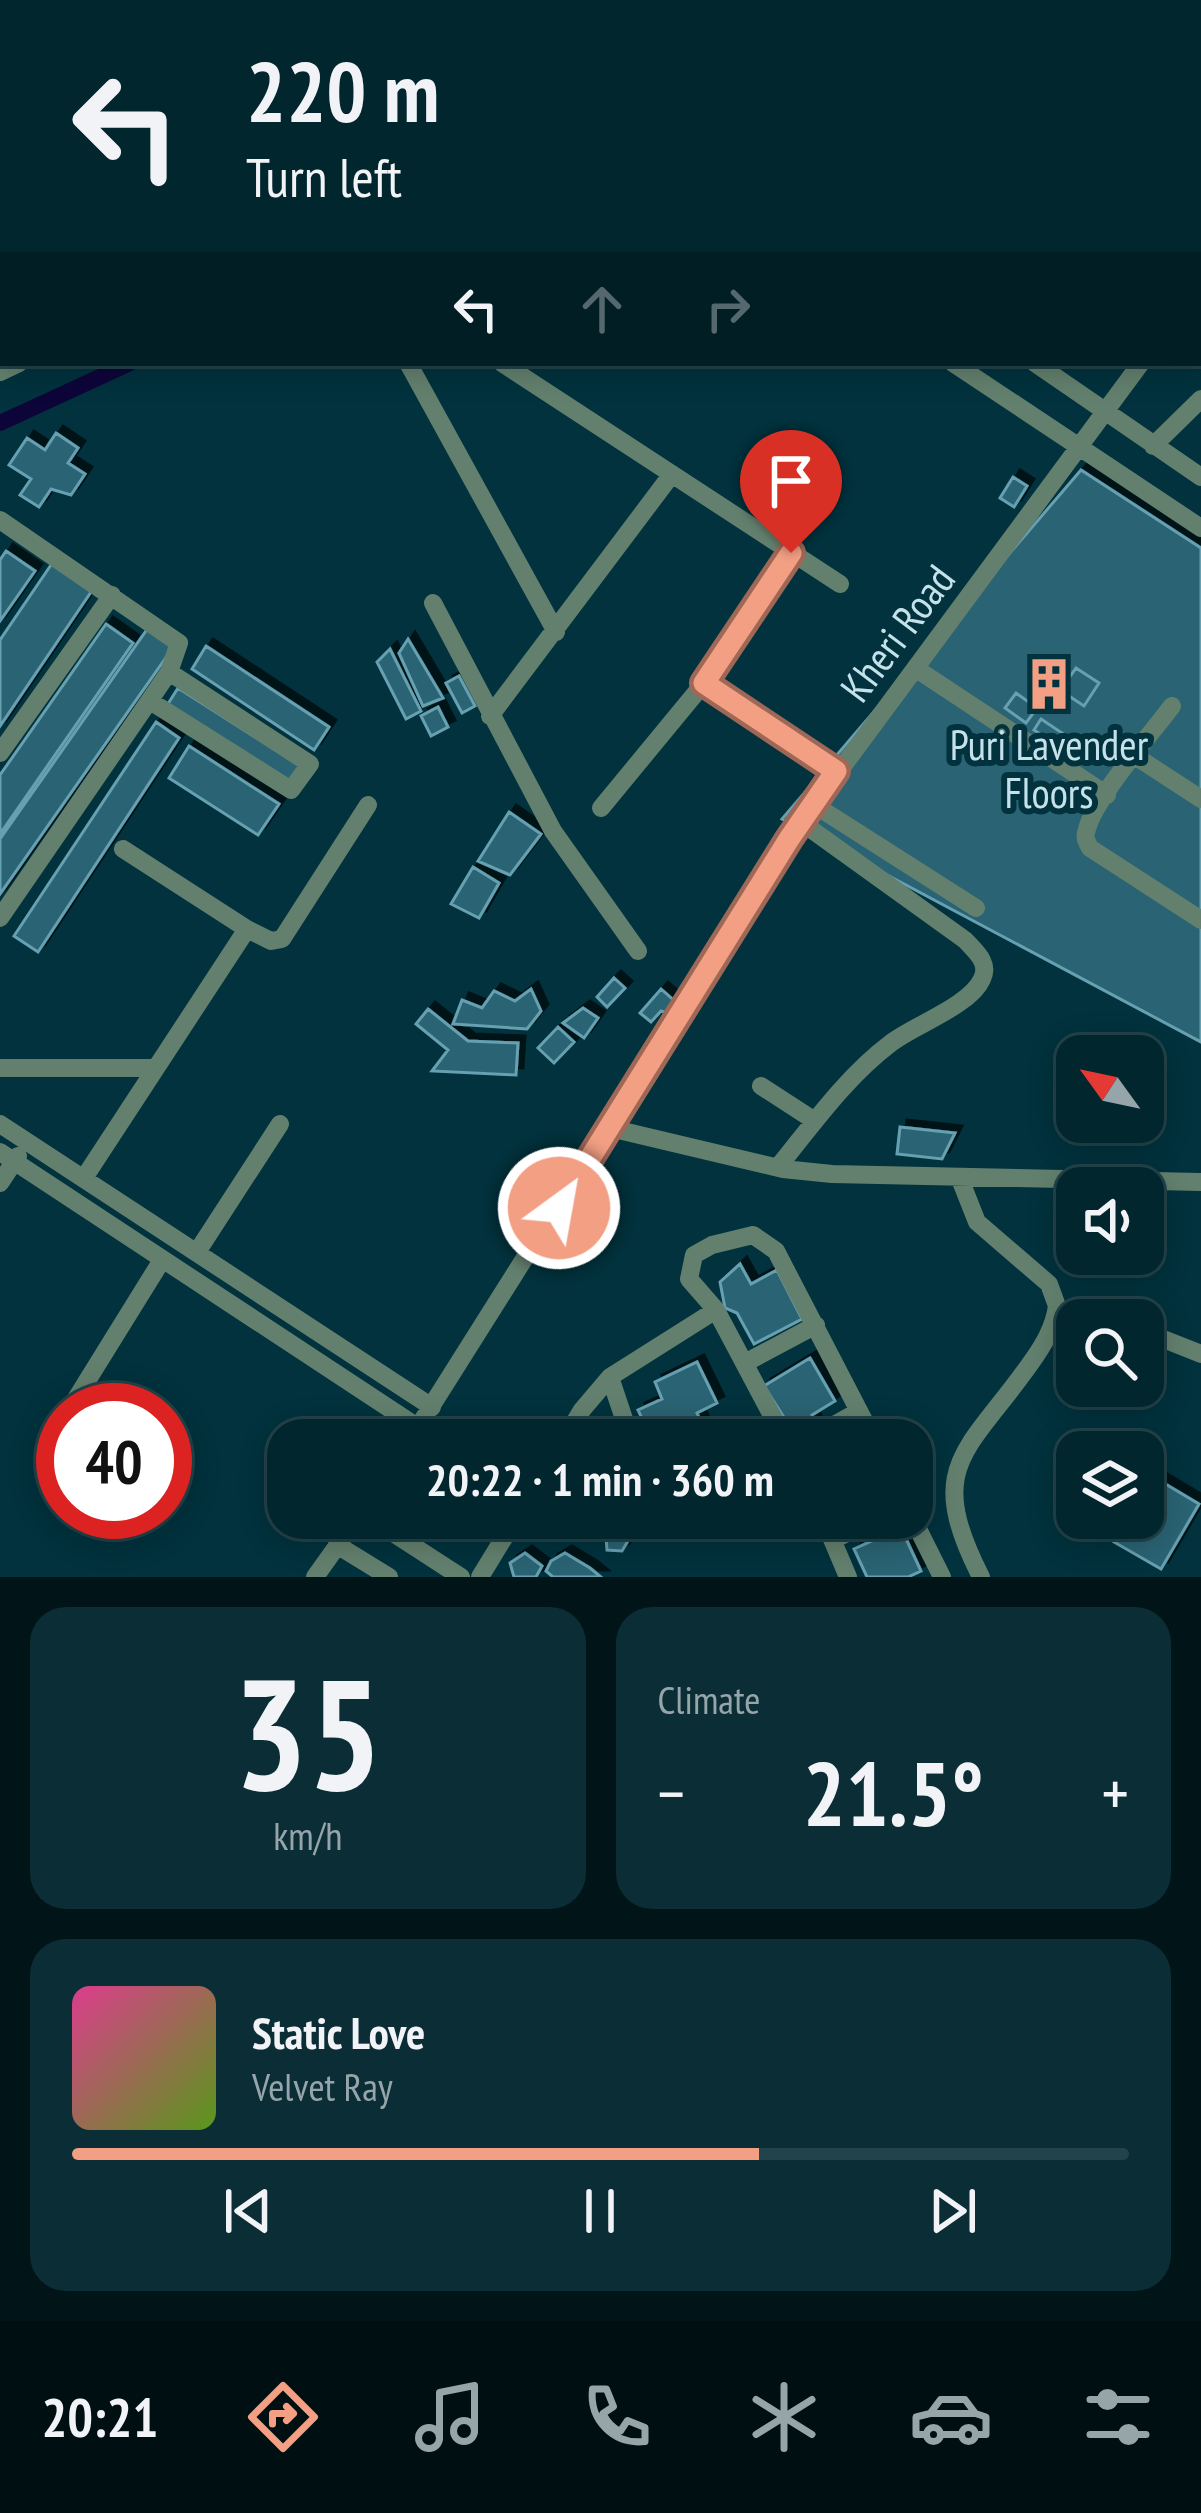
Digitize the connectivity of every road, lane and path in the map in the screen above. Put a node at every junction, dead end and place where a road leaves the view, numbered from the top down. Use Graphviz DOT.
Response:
graph roads {
  1 [pos="410,366"];
  2 [pos="507,366"];
  3 [pos="958,366"];
  4 [pos="1041,366"];
  5 [pos="1139,366"];
  6 [pos="1201,399"];
  7 [pos="1105,408"];
  8 [pos="1078,446"];
  9 [pos="1153,446"];
  10 [pos="672,475"];
  11 [pos="1201,477"];
  12 [pos="3,528"];
  13 [pos="1201,528"];
  14 [pos="791,553"];
  15 [pos="840,584"];
  16 [pos="112,595"];
  17 [pos="433,603"];
  18 [pos="556,632"];
  19 [pos="918,670"];
  20 [pos="169,672"];
  21 [pos="704,683"];
  22 [pos="150,701"];
  23 [pos="1172,706"];
  24 [pos="490,716"];
  25 [pos="0,753"];
  26 [pos="1135,756"];
  27 [pos="836,771"];
  28 [pos="1107,795"];
  29 [pos="1201,799"];
  30 [pos="813,804"];
  31 [pos="368,805"];
  32 [pos="602,808"];
  33 [pos="801,822"];
  34 [pos="123,849"];
  35 [pos="976,908"];
  36 [pos="0,918"];
  37 [pos="1201,920"];
  38 [pos="247,929"];
  39 [pos="638,951"];
  40 [pos="0,1068"];
  41 [pos="156,1068"];
  42 [pos="760,1085"];
  43 [pos="815,1121"];
  44 [pos="0,1124"];
  45 [pos="280,1124"];
  46 [pos="610,1128"];
  47 [pos="28,1142"];
  48 [pos="7,1157"];
  49 [pos="778,1168"];
  50 [pos="84,1178"];
  51 [pos="960,1179"];
  52 [pos="1201,1182"];
  53 [pos="0,1183"];
  54 [pos="197,1252"];
  55 [pos="162,1260"];
  56 [pos="716,1310"];
  57 [pos="1056,1317"];
  58 [pos="816,1325"];
  59 [pos="1164,1339"];
  60 [pos="1201,1354"];
  61 [pos="746,1363"];
  62 [pos="610,1377"];
  63 [pos="86,1383"];
  64 [pos="432,1407"];
  65 [pos="859,1411"];
  66 [pos="393,1419"];
  67 [pos="424,1419"];
  68 [pos="576,1419"];
  69 [pos="624,1419"];
  70 [pos="774,1419"];
  71 [pos="845,1419"];
  72 [pos="863,1419"];
  73 [pos="342,1539"];
  74 [pos="402,1539"];
  75 [pos="503,1539"];
  76 [pos="923,1539"];
  77 [pos="832,1540"];
  78 [pos="338,1545"];
  79 [pos="314,1577"];
  80 [pos="389,1577"];
  81 [pos="461,1577"];
  82 [pos="480,1577"];
  83 [pos="848,1577"];
  84 [pos="942,1577"];
  85 [pos="982,1577"];
  1 -- 18 [label="street"];
  2 -- 10 [label="street"];
  3 -- 8 [label="street"];
  4 -- 7 [label="street"];
  5 -- 7 [label="street, Kheri Road"];
  6 -- 9 [label="street"];
  7 -- 8 [label="street, Kheri Road"];
  7 -- 9 [label="street"];
  8 -- 13 [label="street"];
  8 -- 19 [label="street, Kheri Road"];
  9 -- 11 [label="street"];
  10 -- 14 [label="street"];
  10 -- 18 [label="street"];
  12 -- 16 [label="street"];
  14 -- 15 [label="street"];
  14 -- 21 [label="street"];
  16 -- 20 [label="street"];
  16 -- 25 [label="street"];
  17 -- 24 [label="street"];
  18 -- 24 [label="street"];
  19 -- 27 [label="street, Kheri Road"];
  19 -- 28 [label="street"];
  20 -- 22 [label="street"];
  20 -- 22 [label="street"];
  21 -- 27 [label="street"];
  21 -- 32 [label="street"];
  22 -- 36 [label="street"];
  23 -- 26 [label="street"];
  24 -- 39 [label="street"];
  26 -- 28 [label="street"];
  26 -- 29 [label="street"];
  27 -- 30 [label="street, Kheri Road"];
  28 -- 37 [label="street"];
  30 -- 33 [label="street, Kheri Road"];
  30 -- 35 [label="street"];
  31 -- 38 [label="street"];
  33 -- 43 [label="street"];
  33 -- 46 [label="street, Kheri Road"];
  34 -- 38 [label="street"];
  38 -- 41 [label="street"];
  40 -- 41 [label="street"];
  41 -- 50 [label="street"];
  42 -- 43 [label="street"];
  43 -- 49 [label="street"];
  44 -- 47 [label="street"];
  45 -- 54 [label="street"];
  46 -- 49 [label="street"];
  46 -- 64 [label="street, Kheri Road"];
  47 -- 48 [label="street"];
  47 -- 50 [label="street"];
  48 -- 53 [label="street"];
  48 -- 55 [label="street"];
  49 -- 51 [label="street"];
  50 -- 54 [label="street"];
  51 -- 52 [label="street"];
  51 -- 57 [label="street"];
  54 -- 64 [label="street"];
  55 -- 63 [label="street"];
  55 -- 66 [label="street"];
  56 -- 58 [label="street"];
  56 -- 61 [label="street"];
  56 -- 62 [label="street"];
  57 -- 85 [label="street"];
  58 -- 61 [label="street"];
  58 -- 65 [label="street"];
  59 -- 60 [label="street"];
  61 -- 70 [label="street"];
  62 -- 68 [label="street"];
  62 -- 69 [label="street"];
  64 -- 67 [label="street, Kheri Road"];
  65 -- 71 [label="street"];
  65 -- 72 [label="street"];
  73 -- 78 [label="street"];
  74 -- 81 [label="street"];
  75 -- 82 [label="street"];
  76 -- 84 [label="street"];
  77 -- 83 [label="street"];
  78 -- 79 [label="street"];
  78 -- 80 [label="street"];
}
